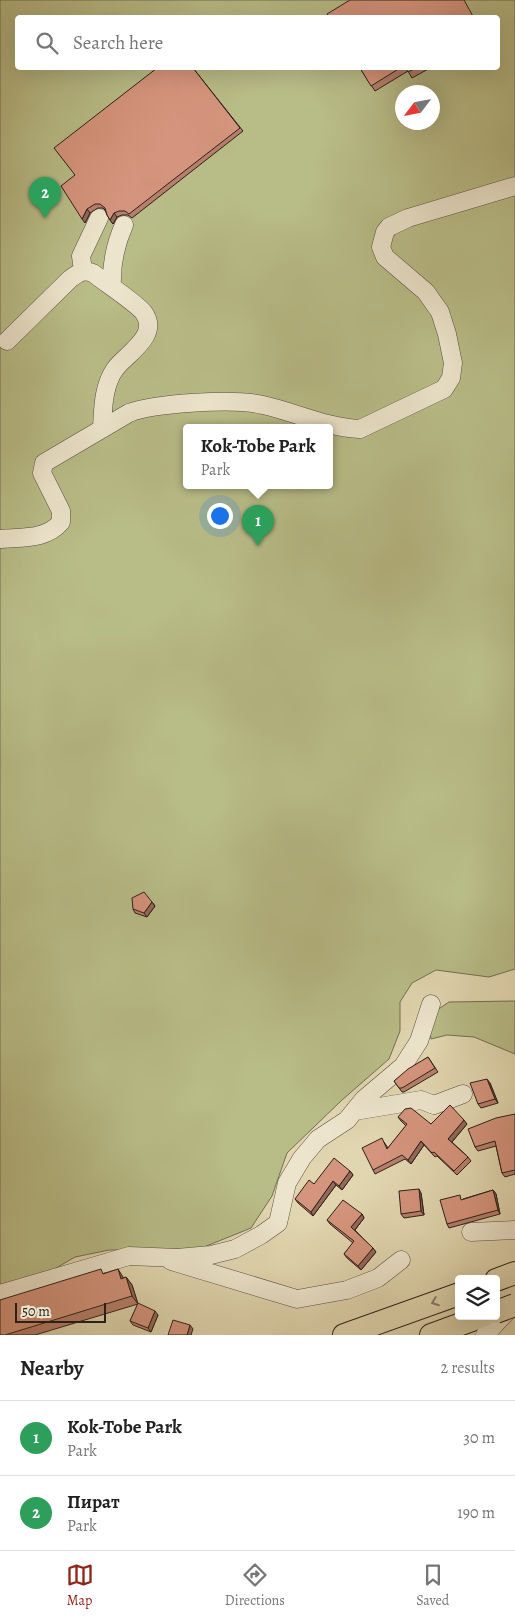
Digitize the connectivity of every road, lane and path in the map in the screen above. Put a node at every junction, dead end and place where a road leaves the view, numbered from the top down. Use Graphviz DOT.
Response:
graph roads {
  1 [pos="515,186"];
  2 [pos="99,218"];
  3 [pos="124,225"];
  4 [pos="83,271"];
  5 [pos="112,287"];
  6 [pos="7,341"];
  7 [pos="333,424"];
  8 [pos="333,424"];
  9 [pos="102,429"];
  10 [pos="0,539"];
  11 [pos="431,1004"];
  12 [pos="464,1094"];
  13 [pos="355,1111"];
  14 [pos="515,1230"];
  15 [pos="471,1232"];
  16 [pos="160,1257"];
  17 [pos="401,1260"];
  18 [pos="515,1274"];
  19 [pos="500,1279"];
  20 [pos="0,1294"];
  21 [pos="455,1295"];
  22 [pos="515,1304"];
  23 [pos="500,1310"];
  24 [pos="472,1320"];
  25 [pos="344,1335"];
  26 [pos="431,1335"];
  27 [pos="485,1335"];
  1 -- 8 [label="street"];
  2 -- 4 [label="street"];
  3 -- 5 [label="street"];
  4 -- 5 [label="street"];
  4 -- 6 [label="street"];
  5 -- 9 [label="street"];
  7 -- 9 [label="street"];
  9 -- 10 [label="street"];
  11 -- 13 [label="street"];
  12 -- 13 [label="street"];
  13 -- 16 [label="street"];
  14 -- 15 [label="street"];
  16 -- 17 [label="street"];
  16 -- 20 [label="street"];
  18 -- 19 [label="main road"];
  21 -- 25 [label="main road, one-way"];
  22 -- 23 [label="main road, bridge"];
  22 -- 27 [label="street"];
  24 -- 26 [label="main road"];
}
